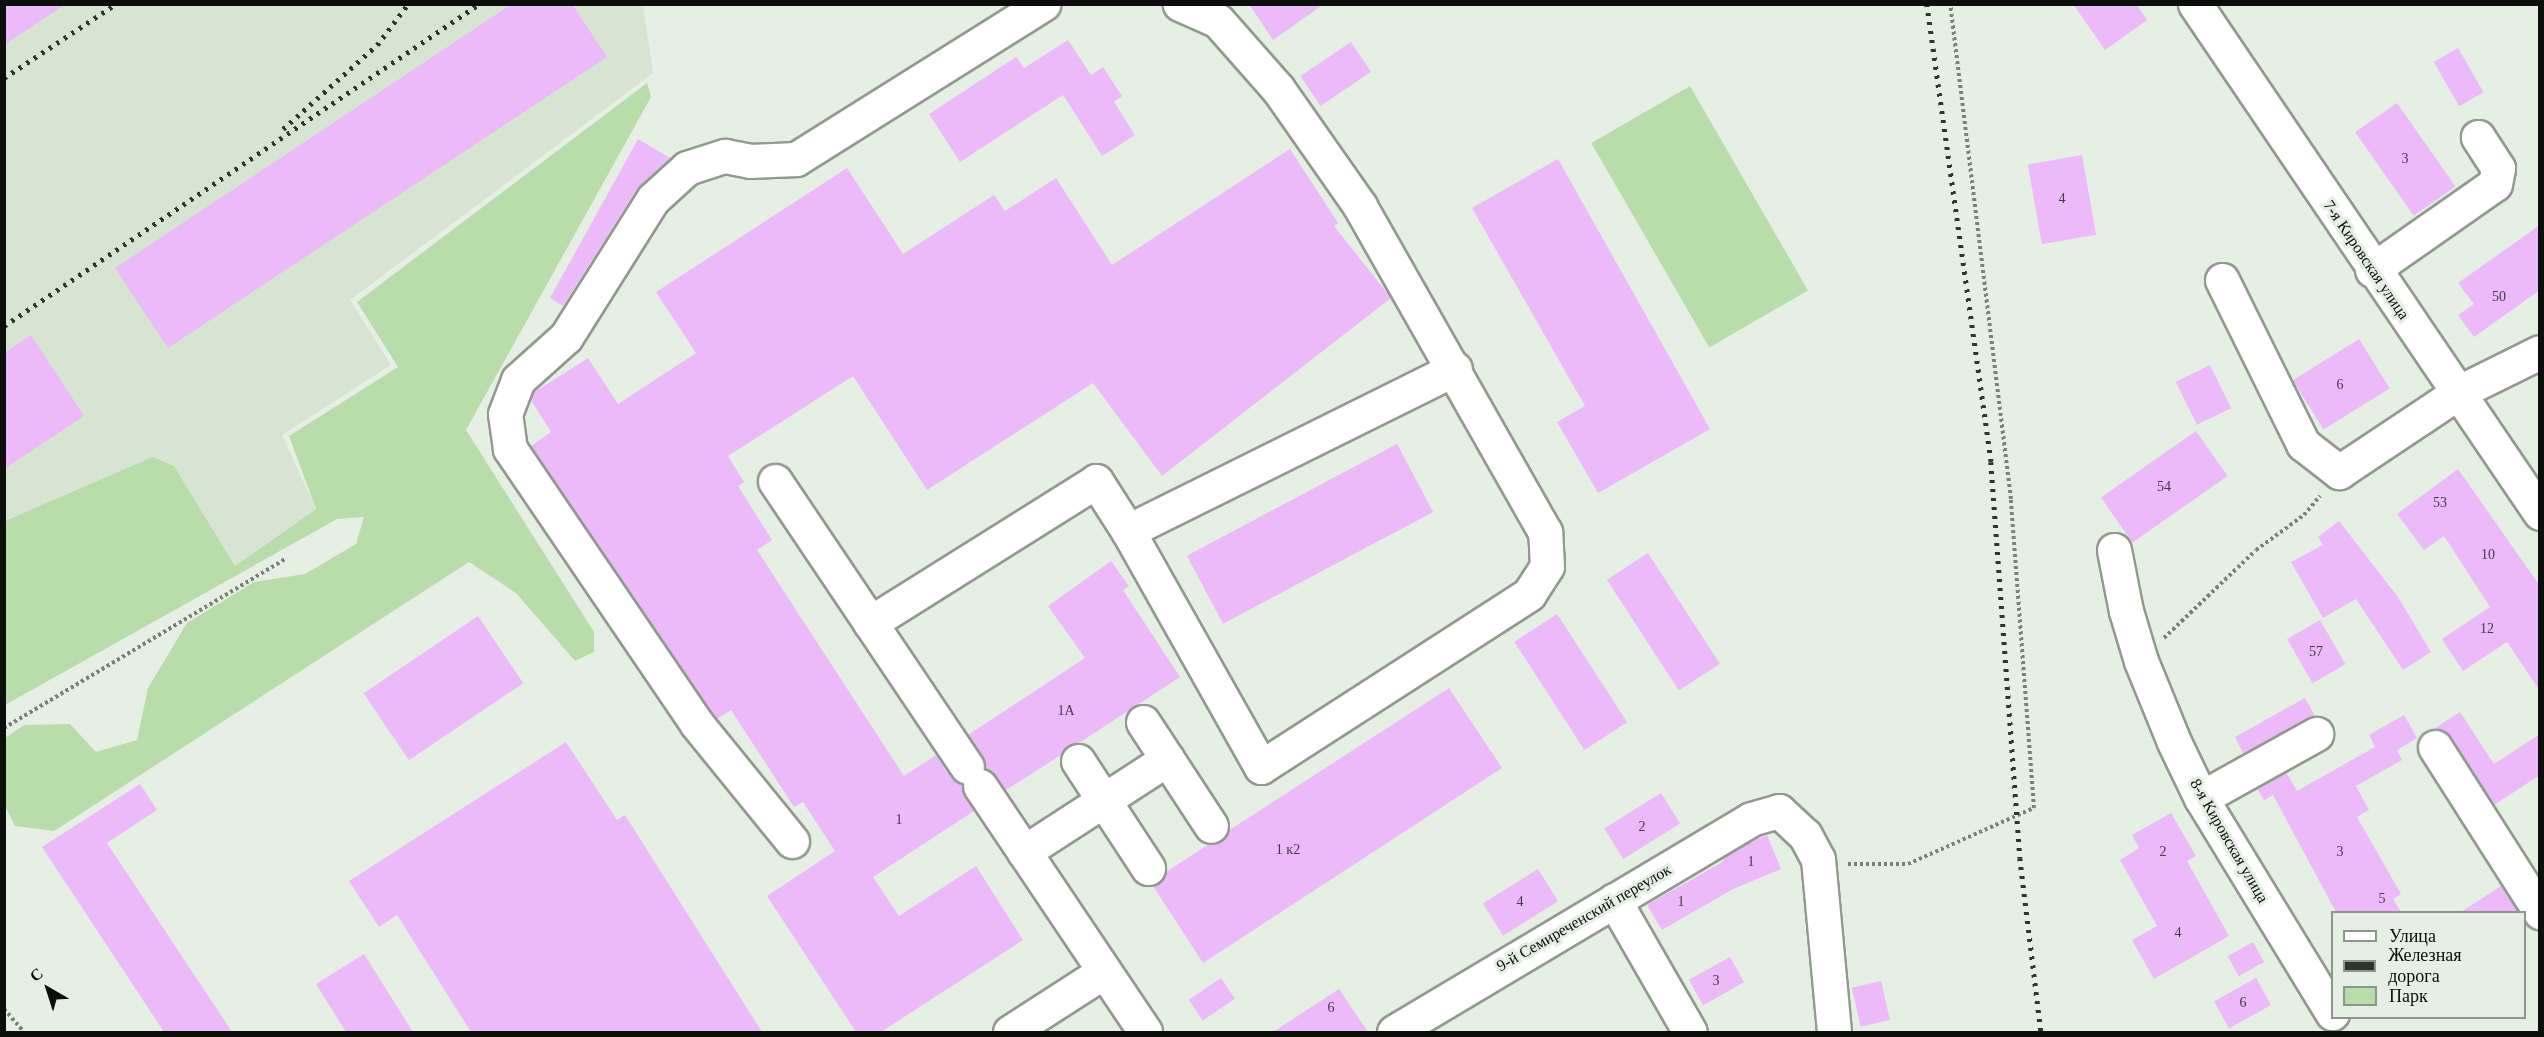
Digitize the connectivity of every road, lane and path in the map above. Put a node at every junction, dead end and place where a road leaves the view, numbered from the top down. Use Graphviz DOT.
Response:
graph roads {
  1 [pos="1042,4"];
  2 [pos="1180,4"];
  3 [pos="1950,4"];
  4 [pos="2194,4"];
  5 [pos="2478,137"];
  6 [pos="2372,270"];
  7 [pos="2222,280"];
  8 [pos="2540,352"];
  9 [pos="1455,369"];
  10 [pos="2459,392"];
  11 [pos="2339,472"];
  12 [pos="775,480"];
  13 [pos="2540,513"];
  14 [pos="1128,531"];
  15 [pos="2114,550"];
  16 [pos="287,558"];
  17 [pos="870,622"];
  18 [pos="2141,660"];
  19 [pos="1143,722"];
  20 [pos="4,728"];
  21 [pos="2316,734"];
  22 [pos="2435,747"];
  23 [pos="1167,759"];
  24 [pos="1078,761"];
  25 [pos="2201,798"];
  26 [pos="1103,800"];
  27 [pos="1210,826"];
  28 [pos="792,841"];
  29 [pos="1024,852"];
  30 [pos="1818,859"];
  31 [pos="1148,868"];
  32 [pos="1614,900"];
  33 [pos="2540,912"];
  34 [pos="1103,972"];
  35 [pos="4,1009"];
  36 [pos="2331,1011"];
  37 [pos="2336,1019"];
  38 [pos="24,1032"];
  39 [pos="1010,1032"];
  40 [pos="1145,1032"];
  41 [pos="1394,1032"];
  42 [pos="1690,1032"];
  43 [pos="1834,1032"];
  44 [pos="2344,1032"];
  1 -- 28 [label="street"];
  2 -- 9 [label="street"];
  3 -- 30 [label="path"];
  4 -- 6 [label="street, 7-я Кировская улица"];
  5 -- 6 [label="street"];
  6 -- 10 [label="street, 7-я Кировская улица"];
  7 -- 11 [label="street"];
  8 -- 10 [label="street"];
  9 -- 14 [label="street"];
  9 -- 14 [label="street"];
  10 -- 11 [label="street"];
  10 -- 13 [label="street, 7-я Кировская улица"];
  11 -- 18 [label="path"];
  12 -- 17 [label="street"];
  14 -- 17 [label="street"];
  15 -- 18 [label="street, 8-я Кировская улица"];
  16 -- 20 [label="path"];
  17 -- 29 [label="street"];
  18 -- 25 [label="street, 8-я Кировская улица"];
  19 -- 23 [label="street"];
  21 -- 25 [label="street"];
  22 -- 33 [label="street"];
  23 -- 26 [label="street"];
  23 -- 27 [label="street"];
  24 -- 26 [label="street"];
  25 -- 36 [label="street, 8-я Кировская улица"];
  26 -- 29 [label="street"];
  26 -- 31 [label="street"];
  29 -- 34 [label="street"];
  30 -- 32 [label="street, 9-й Семиреченский переулок"];
  30 -- 43 [label="street"];
  32 -- 41 [label="street, 9-й Семиреченский переулок"];
  32 -- 42 [label="street"];
  34 -- 39 [label="street"];
  34 -- 40 [label="street"];
  35 -- 38 [label="path"];
  37 -- 44 [label="street"];
}
